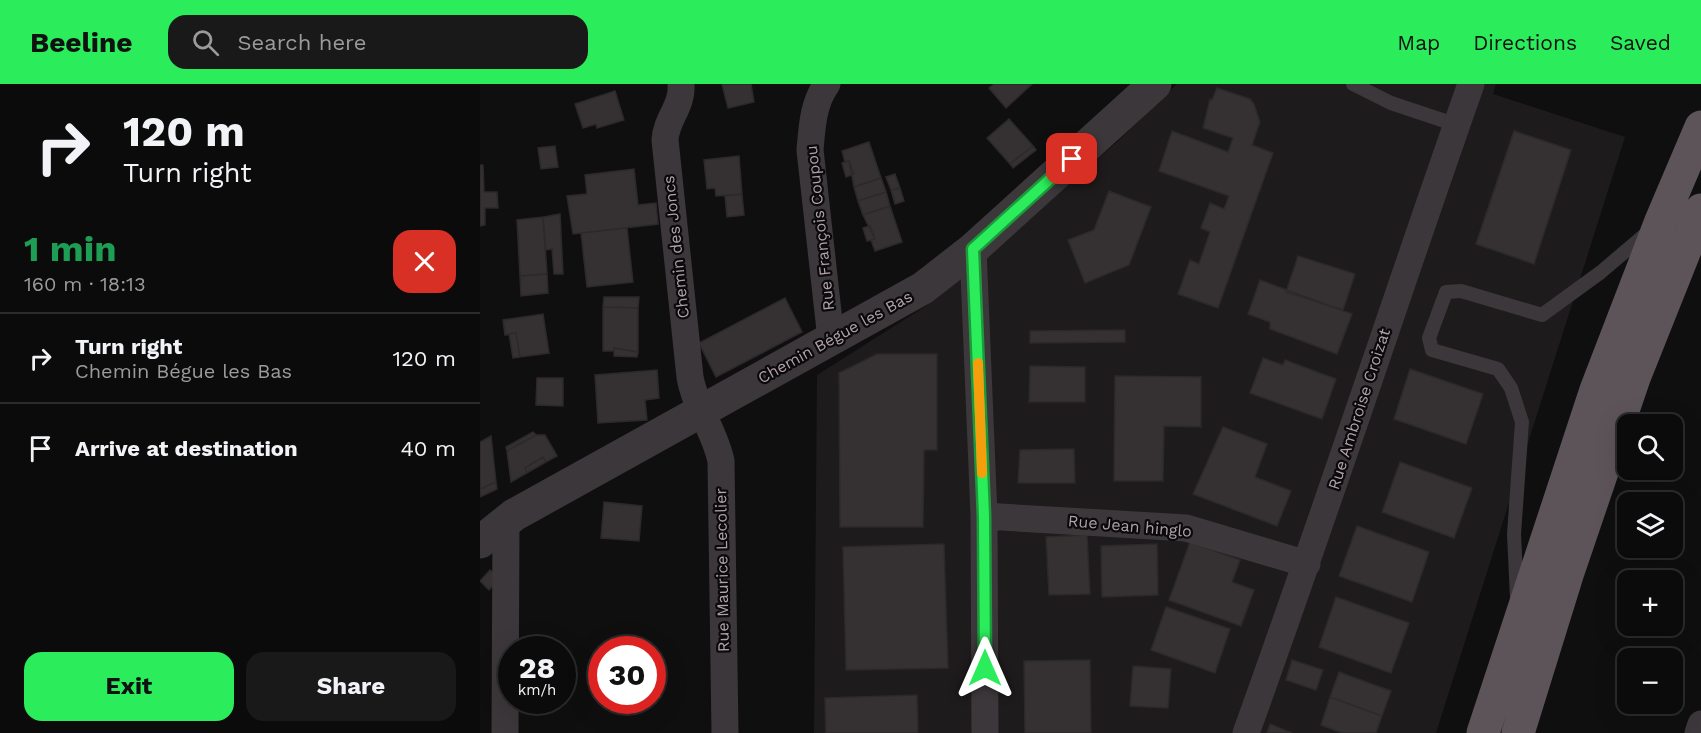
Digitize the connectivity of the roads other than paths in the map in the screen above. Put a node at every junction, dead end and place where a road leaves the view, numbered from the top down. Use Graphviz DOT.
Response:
graph roads {
  1 [pos="681,84"];
  2 [pos="827,84"];
  3 [pos="1155,84"];
  4 [pos="1353,84"];
  5 [pos="1471,84"];
  6 [pos="1457,125"];
  7 [pos="1701,127"];
  8 [pos="1701,210"];
  9 [pos="1660,221"];
  10 [pos="973,249"];
  11 [pos="831,339"];
  12 [pos="701,412"];
  13 [pos="984,516"];
  14 [pos="506,521"];
  15 [pos="480,542"];
  16 [pos="1307,564"];
  17 [pos="1518,623"];
  18 [pos="1701,724"];
  19 [pos="506,733"];
  20 [pos="724,733"];
  21 [pos="985,733"];
  22 [pos="1246,733"];
  23 [pos="1483,733"];
  24 [pos="1518,733"];
  25 [pos="1698,733"];
  1 -- 12 [label="street, Chemin des Joncs"];
  2 -- 11 [label="street, Rue François Coupou"];
  3 -- 10 [label="street, Chemin Bégue les Bas"];
  4 -- 6 [label="lane"];
  5 -- 6 [label="street, Rue Ambroise Croizat"];
  6 -- 16 [label="street, Rue Ambroise Croizat"];
  7 -- 9 [label="highway"];
  8 -- 24 [label="highway"];
  9 -- 17 [label="highway"];
  9 -- 17 [label="lane"];
  10 -- 11 [label="street, Chemin Bégue les Bas"];
  10 -- 13 [label="street"];
  11 -- 12 [label="street, Chemin Bégue les Bas"];
  12 -- 14 [label="street, Chemin Bégue les Bas"];
  12 -- 20 [label="street, Rue Maurice Lecolier"];
  13 -- 16 [label="street, Rue Jean hinglo"];
  13 -- 21 [label="street"];
  14 -- 15 [label="street, Chemin Bégue les Bas"];
  14 -- 19 [label="street"];
  16 -- 22 [label="street, Rue Ambroise Croizat"];
  17 -- 23 [label="highway"];
  18 -- 25 [label="street"];
}
